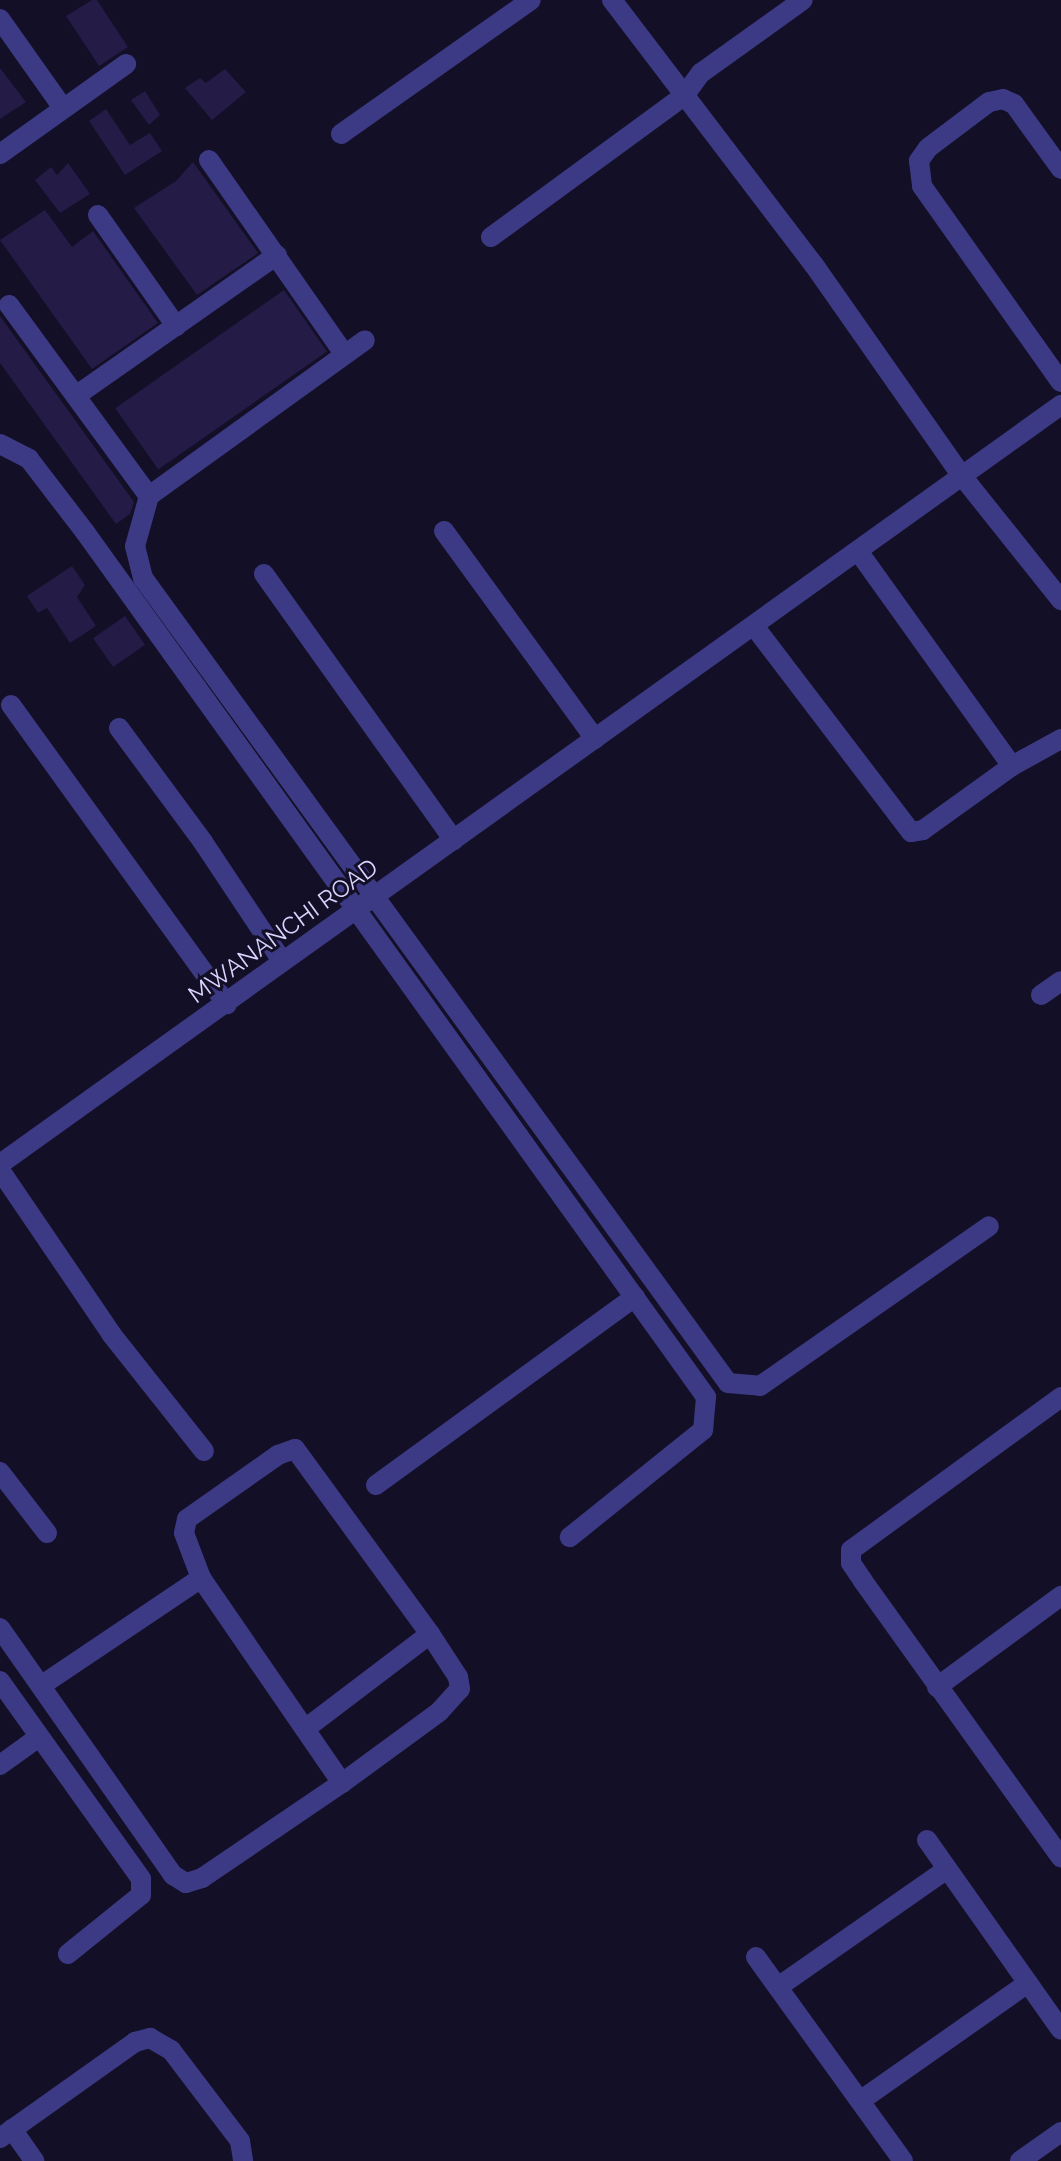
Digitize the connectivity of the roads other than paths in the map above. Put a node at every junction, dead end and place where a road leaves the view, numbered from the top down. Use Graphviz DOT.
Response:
graph roads {
  1 [pos="531,0"];
  2 [pos="612,0"];
  3 [pos="803,0"];
  4 [pos="0,19"];
  5 [pos="126,64"];
  6 [pos="684,96"];
  7 [pos="63,108"];
  8 [pos="341,134"];
  9 [pos="0,154"];
  10 [pos="209,160"];
  11 [pos="1061,169"];
  12 [pos="98,215"];
  13 [pos="491,237"];
  14 [pos="277,255"];
  15 [pos="9,305"];
  16 [pos="176,326"];
  17 [pos="365,340"];
  18 [pos="343,352"];
  19 [pos="1061,382"];
  20 [pos="77,395"];
  21 [pos="1059,411"];
  22 [pos="0,444"];
  23 [pos="962,476"];
  24 [pos="149,496"];
  25 [pos="444,531"];
  26 [pos="858,551"];
  27 [pos="264,574"];
  28 [pos="1061,600"];
  29 [pos="754,626"];
  30 [pos="11,705"];
  31 [pos="119,728"];
  32 [pos="595,739"];
  33 [pos="1061,739"];
  34 [pos="1012,766"];
  35 [pos="454,840"];
  36 [pos="364,903"];
  37 [pos="282,961"];
  38 [pos="1061,981"];
  39 [pos="1041,995"];
  40 [pos="227,1004"];
  41 [pos="0,1164"];
  42 [pos="0,1170"];
  43 [pos="989,1226"];
  44 [pos="635,1297"];
  45 [pos="1061,1397"];
  46 [pos="204,1451"];
  47 [pos="0,1472"];
  48 [pos="376,1485"];
  49 [pos="47,1533"];
  50 [pos="570,1537"];
  51 [pos="201,1578"];
  52 [pos="1061,1596"];
  53 [pos="0,1628"];
  54 [pos="430,1634"];
  55 [pos="0,1681"];
  56 [pos="42,1685"];
  57 [pos="937,1687"];
  58 [pos="305,1729"];
  59 [pos="39,1737"];
  60 [pos="0,1765"];
  61 [pos="342,1783"];
  62 [pos="927,1840"];
  63 [pos="1061,1858"];
  64 [pos="947,1869"];
  65 [pos="68,1954"];
  66 [pos="756,1957"];
  67 [pos="1028,1983"];
  68 [pos="778,1987"];
  69 [pos="1061,2030"];
  70 [pos="860,2101"];
  71 [pos="1061,2132"];
  72 [pos="6,2133"];
  73 [pos="34,2161"];
  74 [pos="243,2161"];
  75 [pos="903,2161"];
  76 [pos="1020,2161"];
  1 -- 8 [label="street"];
  2 -- 6 [label="street"];
  3 -- 6 [label="street"];
  4 -- 7 [label="street"];
  5 -- 7 [label="street"];
  6 -- 13 [label="street"];
  6 -- 23 [label="street"];
  7 -- 9 [label="street"];
  10 -- 14 [label="street"];
  11 -- 19 [label="street"];
  12 -- 16 [label="street"];
  14 -- 16 [label="street"];
  14 -- 18 [label="street"];
  15 -- 20 [label="street"];
  16 -- 20 [label="street"];
  17 -- 18 [label="street"];
  18 -- 24 [label="street"];
  20 -- 24 [label="street"];
  21 -- 23 [label="street, MWANANCHI ROAD"];
  22 -- 36 [label="street"];
  23 -- 26 [label="street, MWANANCHI ROAD"];
  23 -- 28 [label="street"];
  24 -- 36 [label="street"];
  25 -- 32 [label="street"];
  26 -- 29 [label="street, MWANANCHI ROAD"];
  26 -- 34 [label="street"];
  27 -- 35 [label="street"];
  29 -- 32 [label="street, MWANANCHI ROAD"];
  29 -- 34 [label="street"];
  30 -- 40 [label="street"];
  31 -- 37 [label="street"];
  32 -- 35 [label="street, MWANANCHI ROAD"];
  33 -- 34 [label="street"];
  35 -- 36 [label="street, MWANANCHI ROAD"];
  36 -- 37 [label="street, MWANANCHI ROAD"];
  36 -- 43 [label="street"];
  36 -- 44 [label="street"];
  37 -- 40 [label="street, MWANANCHI ROAD"];
  38 -- 39 [label="street"];
  40 -- 41 [label="street, MWANANCHI ROAD"];
  42 -- 46 [label="street"];
  44 -- 48 [label="street"];
  44 -- 50 [label="street"];
  45 -- 57 [label="street"];
  47 -- 49 [label="street"];
  51 -- 54 [label="street"];
  51 -- 56 [label="street"];
  51 -- 58 [label="street"];
  52 -- 57 [label="street"];
  53 -- 56 [label="street"];
  54 -- 58 [label="street"];
  54 -- 61 [label="street"];
  55 -- 59 [label="street"];
  56 -- 61 [label="street"];
  57 -- 63 [label="street"];
  58 -- 61 [label="street"];
  59 -- 60 [label="street"];
  59 -- 65 [label="street"];
  62 -- 64 [label="street"];
  64 -- 67 [label="street"];
  64 -- 68 [label="street"];
  66 -- 68 [label="street"];
  67 -- 69 [label="street"];
  67 -- 70 [label="street"];
  68 -- 70 [label="street"];
  70 -- 75 [label="street"];
  71 -- 76 [label="street"];
  72 -- 73 [label="street"];
  72 -- 74 [label="street"];
}
